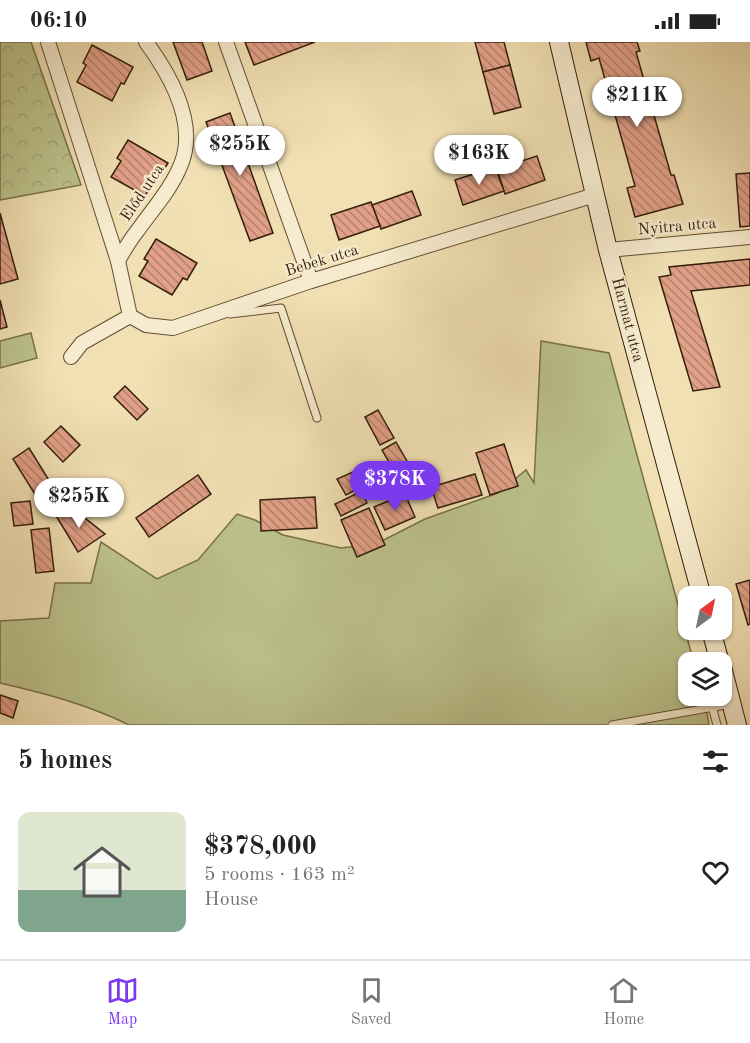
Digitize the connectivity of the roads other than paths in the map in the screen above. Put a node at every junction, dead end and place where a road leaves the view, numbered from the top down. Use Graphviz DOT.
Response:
graph roads {
  1 [pos="48,42"];
  2 [pos="146,42"];
  3 [pos="226,42"];
  4 [pos="559,42"];
  5 [pos="595,195"];
  6 [pos="750,237"];
  7 [pos="608,250"];
  8 [pos="118,261"];
  9 [pos="311,282"];
  10 [pos="130,316"];
  11 [pos="201,318"];
  12 [pos="71,357"];
  13 [pos="317,418"];
  14 [pos="699,586"];
  15 [pos="732,704"];
  16 [pos="712,706"];
  17 [pos="612,725"];
  18 [pos="717,725"];
  19 [pos="737,725"];
  1 -- 8 [label="street, Előd utca"];
  2 -- 8 [label="street, Előd utca"];
  3 -- 9 [label="street"];
  4 -- 5 [label="street, Harmat utca"];
  5 -- 7 [label="street, Harmat utca"];
  5 -- 9 [label="street, Bebek utca"];
  6 -- 7 [label="street, Nyitra utca"];
  7 -- 14 [label="street, Harmat utca"];
  8 -- 10 [label="street, Előd utca"];
  9 -- 11 [label="street, Bebek utca"];
  10 -- 11 [label="street, Bebek utca"];
  10 -- 12 [label="street"];
  11 -- 13 [label="lane"];
  15 -- 19 [label="street"];
  16 -- 17 [label="lane"];
  16 -- 18 [label="lane"];
}
